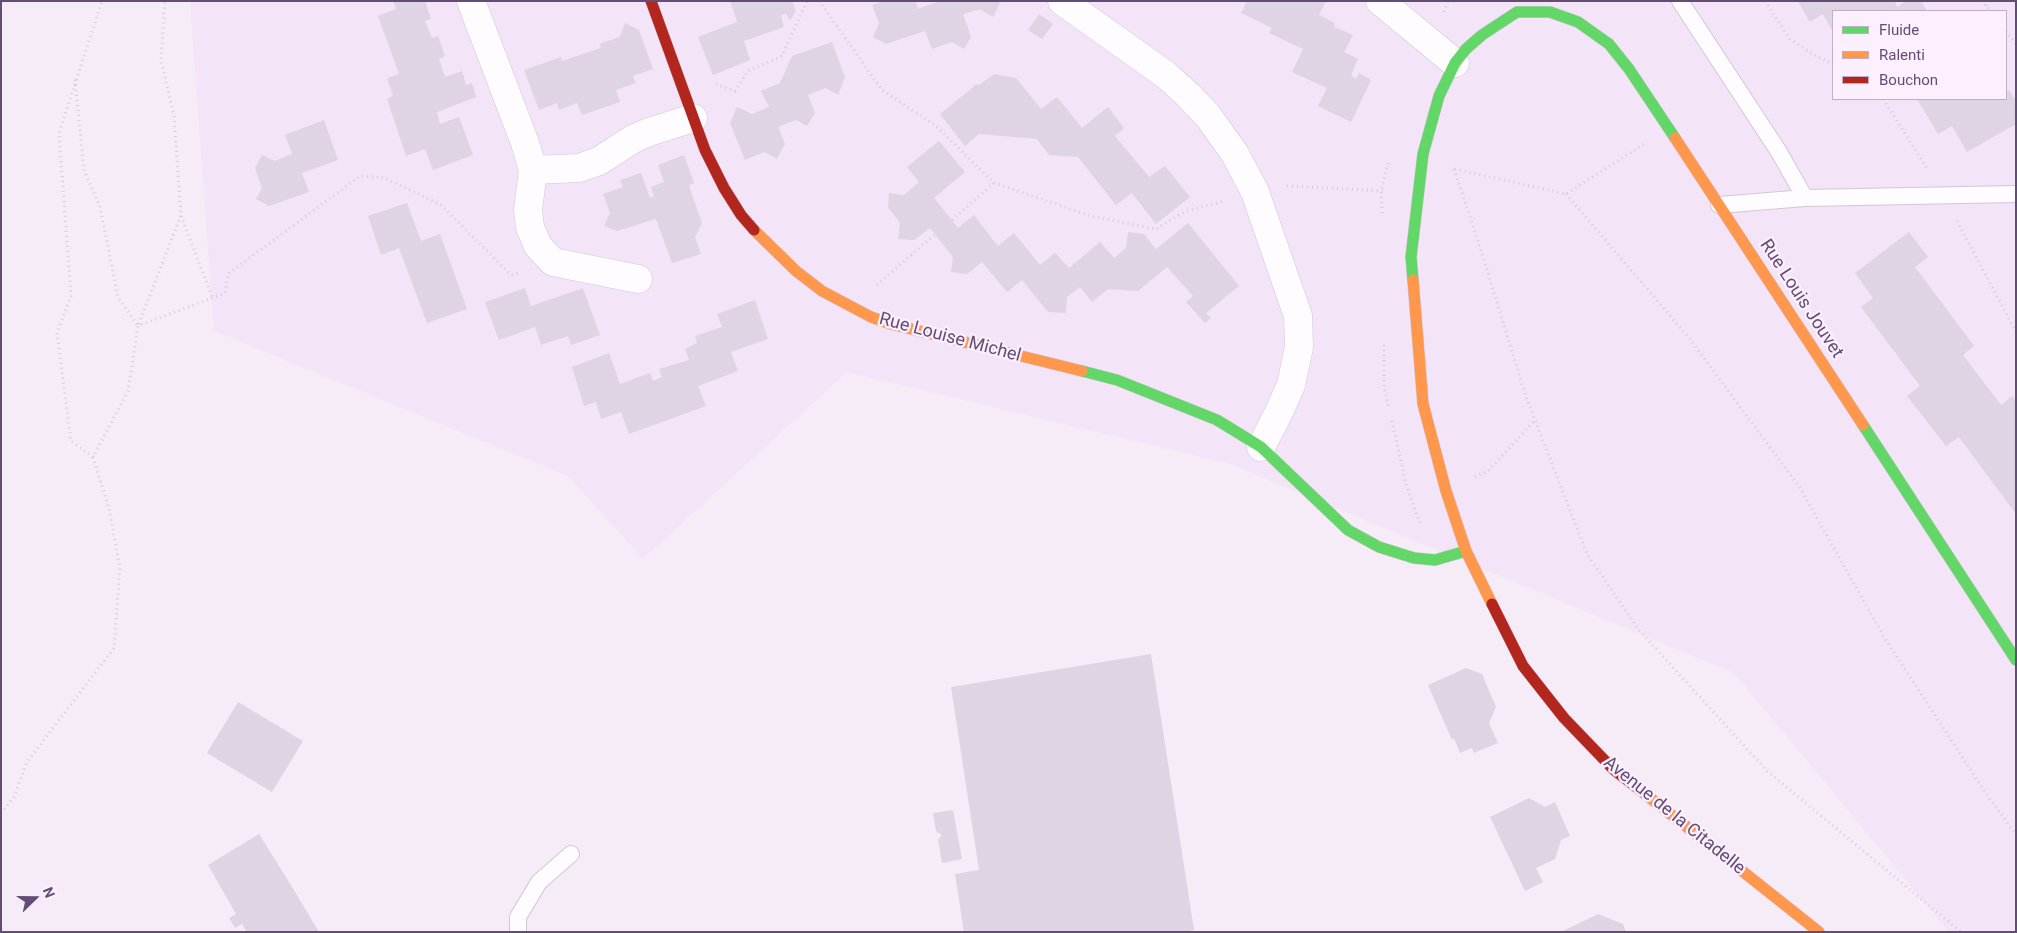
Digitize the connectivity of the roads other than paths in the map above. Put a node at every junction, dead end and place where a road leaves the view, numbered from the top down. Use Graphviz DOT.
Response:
graph roads {
  1 [pos="471,1"];
  2 [pos="651,1"];
  3 [pos="1062,1"];
  4 [pos="1380,1"];
  5 [pos="1680,1"];
  6 [pos="1517,7"];
  7 [pos="1455,63"];
  8 [pos="694,118"];
  9 [pos="534,170"];
  10 [pos="2016,194"];
  11 [pos="1804,198"];
  12 [pos="1719,205"];
  13 [pos="638,279"];
  14 [pos="1261,447"];
  15 [pos="1466,551"];
  16 [pos="2016,660"];
  17 [pos="571,854"];
  18 [pos="518,932"];
  19 [pos="1819,932"];
  1 -- 9 [label="street"];
  2 -- 8 [label="street, Rue Louise Michel"];
  3 -- 14 [label="street"];
  4 -- 7 [label="street"];
  5 -- 11 [label="lane"];
  6 -- 7 [label="street, Avenue de la Citadelle"];
  6 -- 12 [label="street, Rue Louis Jouvet"];
  7 -- 15 [label="street, Avenue de la Citadelle"];
  8 -- 9 [label="street"];
  8 -- 14 [label="street, Rue Louise Michel"];
  9 -- 13 [label="street"];
  10 -- 11 [label="lane"];
  11 -- 12 [label="lane"];
  12 -- 16 [label="street, Rue Louis Jouvet"];
  14 -- 15 [label="street, Rue Louise Michel"];
  15 -- 19 [label="street, Avenue de la Citadelle"];
  17 -- 18 [label="lane"];
}
